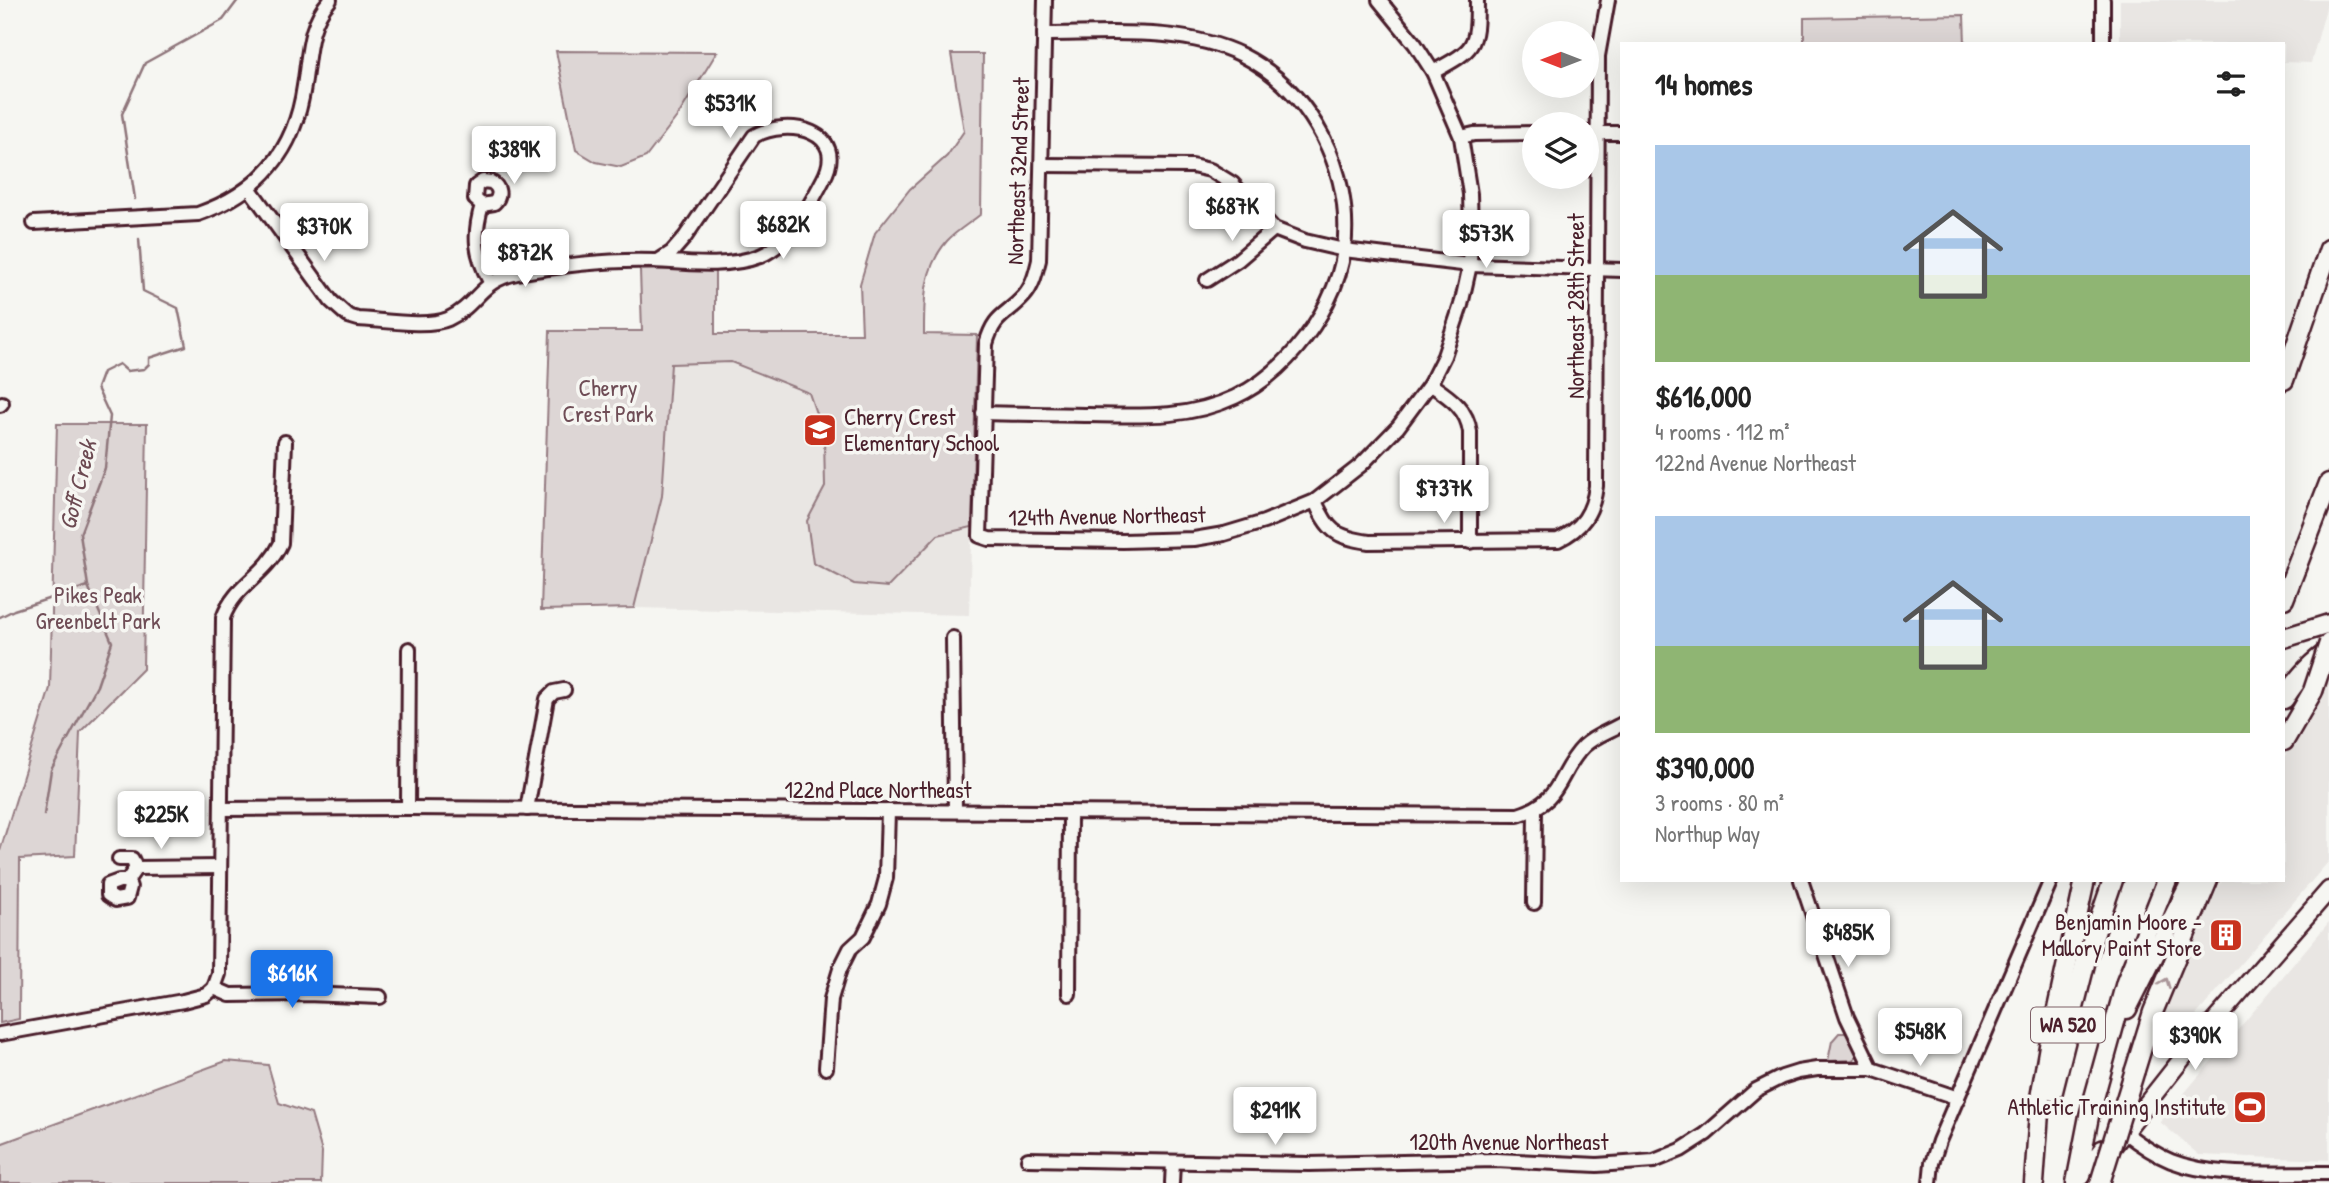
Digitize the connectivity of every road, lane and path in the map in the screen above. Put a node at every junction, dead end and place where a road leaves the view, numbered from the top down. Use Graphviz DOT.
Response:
graph roads {
  1 [pos="330,0"];
  2 [pos="1045,0"];
  3 [pos="1379,0"];
  4 [pos="1477,0"];
  5 [pos="1608,0"];
  6 [pos="2103,0"];
  7 [pos="1044,34"];
  8 [pos="2103,42"];
  9 [pos="1433,72"];
  10 [pos="1594,112"];
  11 [pos="1620,132"];
  12 [pos="1522,133"];
  13 [pos="1599,133"];
  14 [pos="1461,137"];
  15 [pos="1042,165"];
  16 [pos="250,189"];
  17 [pos="1595,189"];
  18 [pos="482,205"];
  19 [pos="34,223"];
  20 [pos="1274,229"];
  21 [pos="685,237"];
  22 [pos="2329,249"];
  23 [pos="1344,250"];
  24 [pos="658,261"];
  25 [pos="701,262"];
  26 [pos="1470,265"];
  27 [pos="1597,270"];
  28 [pos="1620,270"];
  29 [pos="1207,280"];
  30 [pos="490,282"];
  31 [pos="2285,377"];
  32 [pos="1430,384"];
  33 [pos="984,413"];
  34 [pos="285,442"];
  35 [pos="2329,483"];
  36 [pos="1315,500"];
  37 [pos="980,536"];
  38 [pos="1470,542"];
  39 [pos="2285,596"];
  40 [pos="2329,624"];
  41 [pos="953,638"];
  42 [pos="2285,638"];
  43 [pos="2329,643"];
  44 [pos="409,649"];
  45 [pos="2329,651"];
  46 [pos="564,690"];
  47 [pos="2285,698"];
  48 [pos="1620,725"];
  49 [pos="2285,739"];
  50 [pos="408,808"];
  51 [pos="221,809"];
  52 [pos="527,809"];
  53 [pos="888,810"];
  54 [pos="1535,810"];
  55 [pos="955,811"];
  56 [pos="1070,813"];
  57 [pos="119,859"];
  58 [pos="220,867"];
  59 [pos="135,868"];
  60 [pos="127,881"];
  61 [pos="1802,882"];
  62 [pos="2050,882"];
  63 [pos="2085,882"];
  64 [pos="2112,882"];
  65 [pos="2166,882"];
  66 [pos="2191,882"];
  67 [pos="2207,882"];
  68 [pos="2329,890"];
  69 [pos="1534,903"];
  70 [pos="214,988"];
  71 [pos="1069,994"];
  72 [pos="380,997"];
  73 [pos="0,1034"];
  74 [pos="2109,1043"];
  75 [pos="826,1068"];
  76 [pos="1872,1069"];
  77 [pos="1958,1098"];
  78 [pos="2124,1132"];
  79 [pos="2113,1146"];
  80 [pos="1028,1159"];
  81 [pos="1173,1162"];
  82 [pos="2329,1173"];
  83 [pos="2035,1178"];
  84 [pos="1172,1183"];
  85 [pos="1930,1183"];
  86 [pos="2076,1183"];
  87 [pos="2097,1183"];
  1 -- 16 [label="street"];
  2 -- 7 [label="street, Northeast 32nd Street"];
  3 -- 9 [label="street, 124th Avenue Northeast"];
  4 -- 9 [label="street"];
  5 -- 10 [label="street, Northeast 28th Street"];
  6 -- 8 [label="street"];
  7 -- 15 [label="street, Northeast 32nd Street"];
  7 -- 23 [label="street"];
  9 -- 14 [label="street, 124th Avenue Northeast"];
  11 -- 13 [label="street"];
  12 -- 14 [label="street"];
  14 -- 26 [label="street, 124th Avenue Northeast"];
  15 -- 20 [label="street"];
  15 -- 33 [label="street, Northeast 32nd Street"];
  16 -- 19 [label="street"];
  16 -- 30 [label="street"];
  17 -- 27 [label="street, Northeast 28th Street"];
  18 -- 30 [label="street"];
  20 -- 23 [label="street"];
  20 -- 29 [label="street"];
  21 -- 24 [label="street"];
  21 -- 25 [label="street"];
  21 -- 25 [label="street"];
  22 -- 31 [label="highway"];
  23 -- 26 [label="street"];
  23 -- 33 [label="street"];
  24 -- 25 [label="street"];
  24 -- 30 [label="street"];
  26 -- 27 [label="street"];
  26 -- 32 [label="street, 124th Avenue Northeast"];
  27 -- 28 [label="street"];
  27 -- 38 [label="street, Northeast 28th Street"];
  32 -- 36 [label="street, 124th Avenue Northeast"];
  32 -- 38 [label="street"];
  33 -- 37 [label="street, Northeast 32nd Street"];
  34 -- 51 [label="street"];
  35 -- 39 [label="highway"];
  36 -- 37 [label="street, 124th Avenue Northeast"];
  36 -- 38 [label="street"];
  40 -- 42 [label="highway"];
  41 -- 55 [label="street"];
  43 -- 49 [label="highway, bridge"];
  44 -- 50 [label="street"];
  45 -- 47 [label="highway"];
  46 -- 52 [label="street"];
  48 -- 54 [label="street"];
  50 -- 51 [label="street, 122nd Place Northeast"];
  50 -- 52 [label="street, 122nd Place Northeast"];
  51 -- 58 [label="street"];
  52 -- 53 [label="street, 122nd Place Northeast"];
  53 -- 55 [label="street, 122nd Place Northeast"];
  53 -- 75 [label="street"];
  54 -- 56 [label="street, 122nd Place Northeast"];
  54 -- 69 [label="street"];
  55 -- 56 [label="street, 122nd Place Northeast"];
  56 -- 71 [label="street"];
  57 -- 59 [label="street"];
  58 -- 59 [label="street"];
  58 -- 70 [label="street"];
  59 -- 60 [label="street"];
  61 -- 76 [label="street"];
  62 -- 77 [label="street"];
  63 -- 83 [label="highway"];
  64 -- 83 [label="highway, WA 520"];
  65 -- 74 [label="highway, WA 520"];
  66 -- 74 [label="highway"];
  87 -- 67 [label="highway, one-way, bridge"];
  68 -- 78 [label="main road"];
  70 -- 72 [label="street"];
  70 -- 73 [label="street"];
  74 -- 86 [label="highway, WA 520"];
  76 -- 77 [label="street, 120th Avenue Northeast"];
  76 -- 81 [label="street, 120th Avenue Northeast"];
  77 -- 85 [label="street"];
  78 -- 79 [label="main road"];
  78 -- 82 [label="street"];
  79 -- 86 [label="main road"];
  79 -- 87 [label="main road"];
  80 -- 81 [label="street, 120th Avenue Northeast"];
  81 -- 84 [label="street"];
}
